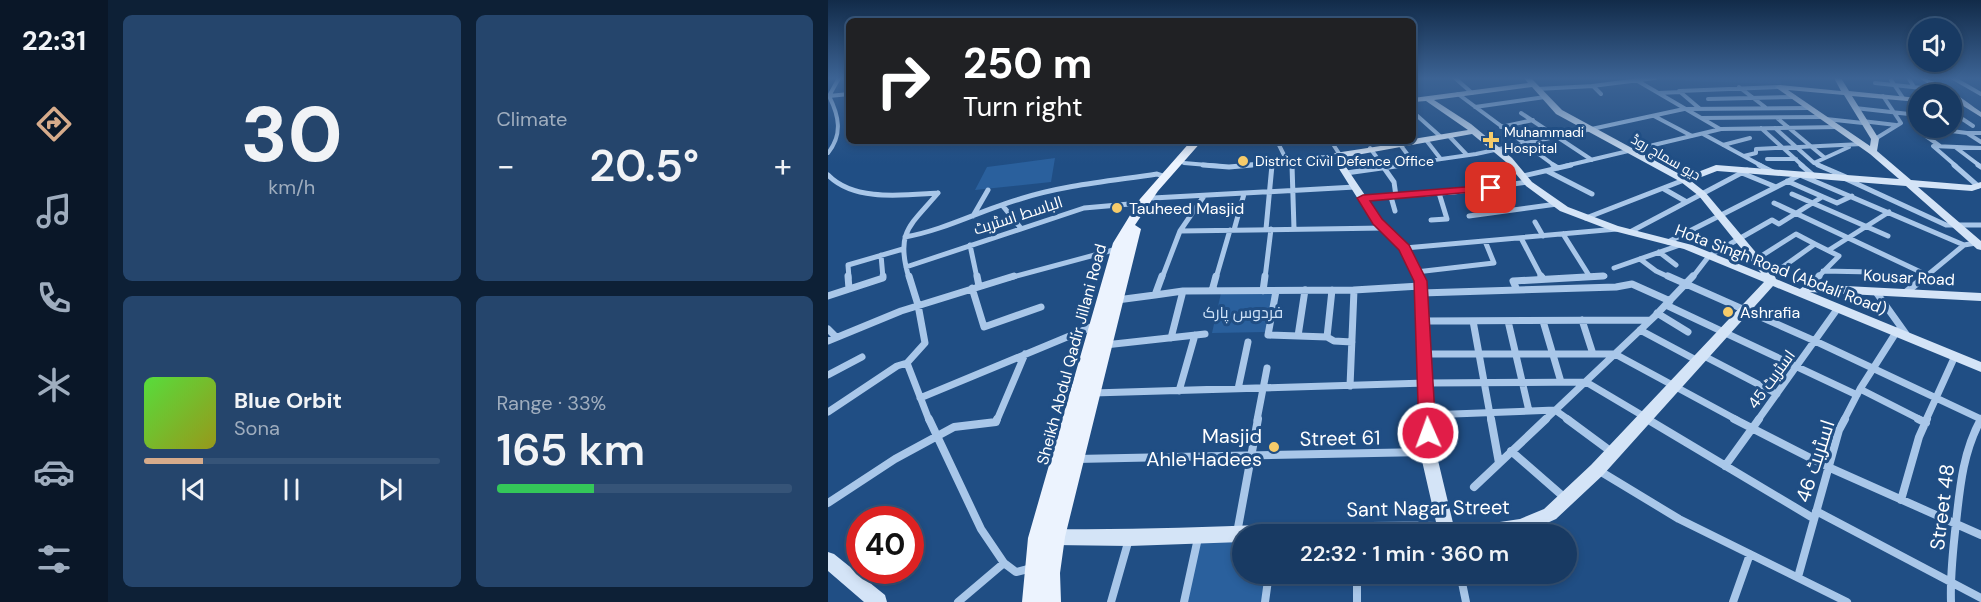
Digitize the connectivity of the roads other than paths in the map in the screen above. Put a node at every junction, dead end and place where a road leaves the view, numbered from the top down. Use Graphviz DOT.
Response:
graph roads {
  1 [pos="834,106"];
  2 [pos="1439,106"];
  3 [pos="1481,106"];
  4 [pos="1553,106"];
  5 [pos="1679,106"];
  6 [pos="1763,106"];
  7 [pos="1806,106"];
  8 [pos="1889,106"];
  9 [pos="1968,106"];
  10 [pos="1475,107"];
  11 [pos="1699,108"];
  12 [pos="1740,108"];
  13 [pos="1766,108"];
  14 [pos="1809,108"];
  15 [pos="1855,108"];
  16 [pos="1684,109"];
  17 [pos="1893,112"];
  18 [pos="1521,113"];
  19 [pos="1416,114"];
  20 [pos="1908,114"];
  21 [pos="1981,115"];
  22 [pos="1654,116"];
  23 [pos="1750,117"];
  24 [pos="1776,117"];
  25 [pos="1701,118"];
  26 [pos="1824,118"];
  27 [pos="1962,118"];
  28 [pos="1533,120"];
  29 [pos="1863,122"];
  30 [pos="1897,125"];
  31 [pos="1974,126"];
  32 [pos="1501,127"];
  33 [pos="1590,128"];
  34 [pos="1761,128"];
  35 [pos="1775,128"];
  36 [pos="1789,128"];
  37 [pos="1838,128"];
  38 [pos="1720,129"];
  39 [pos="1474,131"];
  40 [pos="1962,132"];
  41 [pos="1967,133"];
  42 [pos="1702,134"];
  43 [pos="1981,134"];
  44 [pos="1445,136"];
  45 [pos="1556,136"];
  46 [pos="1692,136"];
  47 [pos="1750,138"];
  48 [pos="1875,138"];
  49 [pos="1929,138"];
  50 [pos="1426,140"];
  51 [pos="1416,141"];
  52 [pos="1981,142"];
  53 [pos="1524,143"];
  54 [pos="1194,144"];
  55 [pos="1203,144"];
  56 [pos="1279,144"];
  57 [pos="1332,144"];
  58 [pos="1394,144"];
  59 [pos="1401,144"];
  60 [pos="1723,145"];
  61 [pos="1857,145"];
  62 [pos="1940,146"];
  63 [pos="1796,147"];
  64 [pos="1812,147"];
  65 [pos="1955,147"];
  66 [pos="1370,148"];
  67 [pos="1784,148"];
  68 [pos="1981,148"];
  69 [pos="1497,150"];
  70 [pos="1626,150"];
  71 [pos="1873,152"];
  72 [pos="828,153"];
  73 [pos="1338,155"];
  74 [pos="1467,155"];
  75 [pos="1744,156"];
  76 [pos="1440,158"];
  77 [pos="1825,158"];
  78 [pos="1767,159"];
  79 [pos="1796,159"];
  80 [pos="1809,159"];
  81 [pos="1290,160"];
  82 [pos="1592,160"];
  83 [pos="1272,162"];
  84 [pos="1413,162"];
  85 [pos="1184,163"];
  86 [pos="1814,163"];
  87 [pos="1383,166"];
  88 [pos="1981,167"];
  89 [pos="1558,168"];
  90 [pos="1547,171"];
  91 [pos="1346,172"];
  92 [pos="1744,172"];
  93 [pos="1773,172"];
  94 [pos="1800,174"];
  95 [pos="828,175"];
  96 [pos="1163,176"];
  97 [pos="1814,176"];
  98 [pos="1847,178"];
  99 [pos="1525,179"];
  100 [pos="1684,180"];
  101 [pos="1787,181"];
  102 [pos="1908,182"];
  103 [pos="1776,187"];
  104 [pos="1978,188"];
  105 [pos="1664,189"];
  106 [pos="988,190"];
  107 [pos="1294,192"];
  108 [pos="1268,193"];
  109 [pos="1359,193"];
  110 [pos="1439,193"];
  111 [pos="1244,194"];
  112 [pos="1592,194"];
  113 [pos="1702,194"];
  114 [pos="1792,194"];
  115 [pos="1204,196"];
  116 [pos="1394,196"];
  117 [pos="1852,196"];
  118 [pos="1822,197"];
  119 [pos="1147,200"];
  120 [pos="1684,201"];
  121 [pos="1774,203"];
  122 [pos="1813,203"];
  123 [pos="1557,204"];
  124 [pos="1002,205"];
  125 [pos="1522,208"];
  126 [pos="1395,211"];
  127 [pos="1889,212"];
  128 [pos="1796,213"];
  129 [pos="972,216"];
  130 [pos="1469,216"];
  131 [pos="1528,216"];
  132 [pos="1720,217"];
  133 [pos="1586,218"];
  134 [pos="1431,219"];
  135 [pos="1535,222"];
  136 [pos="1956,225"];
  137 [pos="1981,225"];
  138 [pos="1020,227"];
  139 [pos="1866,227"];
  140 [pos="1384,228"];
  141 [pos="1268,229"];
  142 [pos="1294,229"];
  143 [pos="1618,229"];
  144 [pos="1232,230"];
  145 [pos="1180,231"];
  146 [pos="1630,232"];
  147 [pos="1563,234"];
  148 [pos="1543,236"];
  149 [pos="1888,236"];
  150 [pos="905,237"];
  151 [pos="1521,238"];
  152 [pos="1739,238"];
  153 [pos="1849,238"];
  154 [pos="1485,241"];
  155 [pos="1668,242"];
  156 [pos="1815,244"];
  157 [pos="970,245"];
  158 [pos="1680,245"];
  159 [pos="1964,245"];
  160 [pos="1979,245"];
  161 [pos="1405,248"];
  162 [pos="903,249"];
  163 [pos="1118,249"];
  164 [pos="1829,250"];
  165 [pos="1659,252"];
  166 [pos="881,255"];
  167 [pos="1709,256"];
  168 [pos="1640,259"];
  169 [pos="1755,260"];
  170 [pos="1676,265"];
  171 [pos="906,267"];
  172 [pos="1614,268"];
  173 [pos="1823,270"];
  174 [pos="1416,272"];
  175 [pos="1873,272"];
  176 [pos="1927,275"];
  177 [pos="1605,276"];
  178 [pos="1590,277"];
  179 [pos="1544,279"];
  180 [pos="1771,279"];
  181 [pos="1687,284"];
  182 [pos="976,287"];
  183 [pos="849,289"];
  184 [pos="1421,289"];
  185 [pos="1305,290"];
  186 [pos="1332,290"];
  187 [pos="1354,290"];
  188 [pos="1517,290"];
  189 [pos="1183,291"];
  190 [pos="1212,291"];
  191 [pos="1263,291"];
  192 [pos="1276,291"];
  193 [pos="1804,291"];
  194 [pos="1876,292"];
  195 [pos="1904,294"];
  196 [pos="1155,295"];
  197 [pos="828,296"];
  198 [pos="1981,297"];
  199 [pos="1116,300"];
  200 [pos="1668,303"];
  201 [pos="918,305"];
  202 [pos="1041,307"];
  203 [pos="1838,308"];
  204 [pos="1746,310"];
  205 [pos="1657,314"];
  206 [pos="1582,320"];
  207 [pos="1651,320"];
  208 [pos="1423,321"];
  209 [pos="1473,321"];
  210 [pos="1508,321"];
  211 [pos="1543,321"];
  212 [pos="1097,325"];
  213 [pos="828,329"];
  214 [pos="1640,330"];
  215 [pos="1688,332"];
  216 [pos="1901,332"];
  217 [pos="1725,333"];
  218 [pos="1205,334"];
  219 [pos="1195,335"];
  220 [pos="1298,336"];
  221 [pos="836,337"];
  222 [pos="1327,337"];
  223 [pos="1171,338"];
  224 [pos="1815,340"];
  225 [pos="828,341"];
  226 [pos="1248,342"];
  227 [pos="1352,342"];
  228 [pos="1104,345"];
  229 [pos="1515,353"];
  230 [pos="1552,353"];
  231 [pos="1025,354"];
  232 [pos="1425,354"];
  233 [pos="1479,354"];
  234 [pos="1593,354"];
  235 [pos="1615,354"];
  236 [pos="1955,356"];
  237 [pos="862,357"];
  238 [pos="1701,359"];
  239 [pos="907,363"];
  240 [pos="1981,367"];
  241 [pos="1267,368"];
  242 [pos="1796,368"];
  243 [pos="1873,368"];
  244 [pos="828,375"];
  245 [pos="1484,382"];
  246 [pos="1522,382"];
  247 [pos="1561,382"];
  248 [pos="1586,382"];
  249 [pos="1426,383"];
  250 [pos="1350,386"];
  251 [pos="1674,388"];
  252 [pos="1238,389"];
  253 [pos="1263,389"];
  254 [pos="1179,391"];
  255 [pos="1858,392"];
  256 [pos="1091,393"];
  257 [pos="1777,394"];
  258 [pos="920,398"];
  259 [pos="1937,398"];
  260 [pos="1555,410"];
  261 [pos="1529,411"];
  262 [pos="828,412"];
  263 [pos="1489,412"];
  264 [pos="1427,415"];
  265 [pos="1646,419"];
  266 [pos="1981,419"];
  267 [pos="1926,423"];
  268 [pos="1752,428"];
  269 [pos="936,438"];
  270 [pos="1511,451"];
  271 [pos="1428,452"];
  272 [pos="1614,454"];
  273 [pos="1251,457"];
  274 [pos="1073,459"];
  275 [pos="1499,463"];
  276 [pos="1725,466"];
  277 [pos="1828,467"];
  278 [pos="1598,470"];
  279 [pos="1474,487"];
  280 [pos="1566,500"];
  281 [pos="1901,500"];
  282 [pos="828,503"];
  283 [pos="1814,515"];
  284 [pos="1956,523"];
  285 [pos="1239,524"];
  286 [pos="1445,524"];
  287 [pos="1528,524"];
  288 [pos="1232,534"];
  289 [pos="1981,535"];
  290 [pos="1199,536"];
  291 [pos="1054,537"];
  292 [pos="1129,538"];
  293 [pos="1750,554"];
  294 [pos="828,560"];
  295 [pos="1004,563"];
  296 [pos="1035,567"];
  297 [pos="1798,577"];
  298 [pos="1949,581"];
  299 [pos="1267,584"];
  300 [pos="1357,584"];
  301 [pos="1462,584"];
  302 [pos="1832,598"];
  303 [pos="1981,598"];
  304 [pos="878,602"];
  305 [pos="958,602"];
  306 [pos="1034,602"];
  307 [pos="1049,602"];
  308 [pos="1111,602"];
  309 [pos="1184,602"];
  310 [pos="1265,602"];
  311 [pos="1357,602"];
  312 [pos="1466,602"];
  313 [pos="1733,602"];
  314 [pos="1847,602"];
  315 [pos="1951,602"];
  1 -- 72 [label="street"];
  2 -- 39 [label="street, Hota Singh Road (Abdali Road)"];
  3 -- 10 [label="street"];
  4 -- 33 [label="street, دیو سماج روڈ"];
  5 -- 16 [label="street"];
  6 -- 13 [label="street"];
  7 -- 14 [label="street"];
  8 -- 17 [label="street"];
  9 -- 21 [label="street"];
  10 -- 32 [label="street"];
  11 -- 12 [label="street"];
  11 -- 16 [label="street"];
  12 -- 13 [label="street"];
  12 -- 23 [label="street"];
  13 -- 14 [label="street"];
  13 -- 24 [label="street"];
  14 -- 26 [label="street"];
  15 -- 17 [label="street"];
  15 -- 29 [label="street"];
  16 -- 22 [label="street"];
  16 -- 25 [label="street"];
  17 -- 20 [label="street"];
  17 -- 30 [label="street"];
  18 -- 28 [label="street"];
  19 -- 44 [label="street"];
  22 -- 33 [label="street"];
  22 -- 46 [label="street"];
  23 -- 24 [label="street"];
  23 -- 25 [label="street"];
  24 -- 26 [label="street"];
  24 -- 36 [label="street"];
  25 -- 38 [label="street"];
  26 -- 29 [label="street"];
  26 -- 37 [label="street"];
  27 -- 31 [label="street"];
  28 -- 32 [label="street"];
  28 -- 45 [label="street"];
  29 -- 30 [label="street"];
  29 -- 48 [label="street"];
  30 -- 48 [label="street"];
  32 -- 53 [label="street"];
  33 -- 45 [label="street"];
  33 -- 70 [label="street, دیو سماج روڈ"];
  34 -- 35 [label="street, الباسط اسٹریٹ"];
  34 -- 38 [label="street, الباسط اسٹریٹ"];
  34 -- 67 [label="street"];
  35 -- 36 [label="street, الباسط اسٹریٹ"];
  35 -- 63 [label="street"];
  36 -- 37 [label="street, الباسط اسٹریٹ"];
  36 -- 64 [label="street"];
  37 -- 61 [label="street"];
  38 -- 42 [label="street, الباسط اسٹریٹ"];
  39 -- 44 [label="street"];
  39 -- 69 [label="street, Hota Singh Road (Abdali Road)"];
  40 -- 41 [label="street"];
  41 -- 43 [label="street"];
  41 -- 52 [label="street"];
  42 -- 46 [label="street, الباسط اسٹریٹ"];
  42 -- 60 [label="street"];
  44 -- 50 [label="street"];
  44 -- 74 [label="street"];
  45 -- 53 [label="street"];
  45 -- 82 [label="street"];
  46 -- 70 [label="street, الباسط اسٹریٹ"];
  47 -- 60 [label="street"];
  48 -- 71 [label="street"];
  49 -- 62 [label="street"];
  50 -- 51 [label="street"];
  50 -- 76 [label="street"];
  53 -- 69 [label="street"];
  53 -- 89 [label="street"];
  54 -- 96 [label="main road, Sheikh Abdul Qadir Jillani Road"];
  55 -- 85 [label="main road, Sheikh Abdul Qadir Jillani Road"];
  56 -- 81 [label="street"];
  57 -- 73 [label="street"];
  58 -- 66 [label="street"];
  59 -- 84 [label="street"];
  60 -- 75 [label="street"];
  61 -- 64 [label="street"];
  61 -- 71 [label="street"];
  61 -- 77 [label="street"];
  62 -- 65 [label="street"];
  62 -- 104 [label="street"];
  63 -- 64 [label="street"];
  63 -- 67 [label="street"];
  63 -- 80 [label="street"];
  64 -- 77 [label="street"];
  65 -- 68 [label="street"];
  65 -- 88 [label="street"];
  66 -- 73 [label="street"];
  66 -- 87 [label="street"];
  67 -- 75 [label="street"];
  67 -- 79 [label="street"];
  69 -- 74 [label="street"];
  69 -- 99 [label="street, Hota Singh Road (Abdali Road)"];
  70 -- 82 [label="street, الباسط اسٹریٹ"];
  70 -- 100 [label="street, دیو سماج روڈ"];
  71 -- 102 [label="street"];
  73 -- 81 [label="street"];
  73 -- 91 [label="street"];
  74 -- 76 [label="street"];
  75 -- 93 [label="street"];
  76 -- 84 [label="street"];
  77 -- 86 [label="street"];
  78 -- 79 [label="street"];
  79 -- 80 [label="street"];
  79 -- 97 [label="street"];
  80 -- 86 [label="street"];
  81 -- 83 [label="street"];
  81 -- 107 [label="street"];
  82 -- 89 [label="street, الباسط اسٹریٹ"];
  83 -- 85 [label="street"];
  83 -- 108 [label="street"];
  84 -- 87 [label="street"];
  85 -- 119 [label="main road, Sheikh Abdul Qadir Jillani Road"];
  86 -- 98 [label="street"];
  87 -- 91 [label="street"];
  87 -- 116 [label="street"];
  89 -- 90 [label="street, الباسط اسٹریٹ"];
  90 -- 99 [label="street, الباسط اسٹریٹ"];
  90 -- 112 [label="street"];
  91 -- 109 [label="street"];
  92 -- 93 [label="street"];
  92 -- 100 [label="street"];
  92 -- 103 [label="street"];
  92 -- 113 [label="street"];
  93 -- 94 [label="street"];
  94 -- 97 [label="street"];
  94 -- 101 [label="street"];
  94 -- 117 [label="street"];
  95 -- 150 [label="street"];
  96 -- 119 [label="main road, Sheikh Abdul Qadir Jillani Road"];
  96 -- 124 [label="street"];
  97 -- 98 [label="street"];
  98 -- 102 [label="street"];
  98 -- 136 [label="street"];
  99 -- 110 [label="street, الباسط اسٹریٹ"];
  99 -- 123 [label="street, Hota Singh Road (Abdali Road)"];
  100 -- 105 [label="street"];
  100 -- 113 [label="street, دیو سماج روڈ"];
  101 -- 103 [label="street"];
  101 -- 118 [label="street"];
  102 -- 104 [label="street"];
  102 -- 136 [label="street"];
  103 -- 132 [label="street"];
  105 -- 120 [label="street"];
  105 -- 133 [label="street"];
  106 -- 129 [label="street"];
  107 -- 108 [label="street, الباسط اسٹریٹ"];
  107 -- 109 [label="street, الباسط اسٹریٹ"];
  107 -- 142 [label="street"];
  108 -- 111 [label="street, الباسط اسٹریٹ"];
  108 -- 141 [label="street"];
  109 -- 116 [label="street, الباسط اسٹریٹ"];
  109 -- 140 [label="street"];
  110 -- 116 [label="street, الباسط اسٹریٹ"];
  110 -- 134 [label="street"];
  111 -- 115 [label="street, الباسط اسٹریٹ"];
  111 -- 144 [label="street"];
  113 -- 120 [label="street"];
  113 -- 132 [label="street, دیو سماج روڈ"];
  114 -- 122 [label="street"];
  115 -- 119 [label="street, الباسط اسٹریٹ"];
  115 -- 145 [label="street"];
  116 -- 126 [label="street"];
  117 -- 118 [label="street"];
  117 -- 127 [label="street"];
  118 -- 122 [label="street"];
  119 -- 138 [label="street, الباسط اسٹریٹ"];
  119 -- 163 [label="main road, Sheikh Abdul Qadir Jillani Road"];
  119 -- 199 [label="main road, Sheikh Abdul Qadir Jillani Road"];
  120 -- 146 [label="street"];
  121 -- 128 [label="street"];
  122 -- 128 [label="street"];
  122 -- 139 [label="street"];
  123 -- 125 [label="street"];
  123 -- 133 [label="street, Hota Singh Road (Abdali Road)"];
  124 -- 129 [label="street"];
  124 -- 138 [label="street"];
  125 -- 130 [label="street"];
  125 -- 131 [label="street"];
  127 -- 139 [label="street"];
  127 -- 159 [label="street"];
  128 -- 152 [label="street"];
  128 -- 153 [label="street"];
  129 -- 150 [label="street"];
  132 -- 152 [label="street, دیو سماج روڈ"];
  132 -- 155 [label="street"];
  133 -- 143 [label="street, Hota Singh Road (Abdali Road)"];
  135 -- 148 [label="street"];
  136 -- 137 [label="street"];
  136 -- 160 [label="street"];
  138 -- 157 [label="street, الباسط اسٹریٹ"];
  139 -- 149 [label="street"];
  139 -- 153 [label="street"];
  140 -- 142 [label="street"];
  140 -- 161 [label="street"];
  141 -- 142 [label="street"];
  141 -- 144 [label="street"];
  141 -- 191 [label="street"];
  143 -- 146 [label="street, Hota Singh Road (Abdali Road)"];
  143 -- 147 [label="street"];
  144 -- 145 [label="street"];
  144 -- 190 [label="street"];
  145 -- 196 [label="street"];
  146 -- 155 [label="street, Hota Singh Road (Abdali Road)"];
  147 -- 148 [label="street"];
  147 -- 178 [label="street"];
  148 -- 151 [label="street"];
  150 -- 162 [label="street"];
  151 -- 154 [label="street"];
  151 -- 179 [label="street"];
  152 -- 167 [label="street"];
  152 -- 169 [label="street, دیو سماج روڈ"];
  153 -- 164 [label="street"];
  153 -- 176 [label="street"];
  154 -- 161 [label="street"];
  154 -- 174 [label="street"];
  155 -- 158 [label="street, Hota Singh Road (Abdali Road)"];
  156 -- 164 [label="street"];
  156 -- 169 [label="street"];
  156 -- 180 [label="street"];
  157 -- 171 [label="street, الباسط اسٹریٹ"];
  157 -- 182 [label="street"];
  158 -- 165 [label="street"];
  158 -- 167 [label="street, Hota Singh Road (Abdali Road)"];
  159 -- 160 [label="street"];
  159 -- 176 [label="street"];
  161 -- 174 [label="street"];
  162 -- 166 [label="street"];
  162 -- 171 [label="street"];
  163 -- 182 [label="street"];
  163 -- 212 [label="main road, Sheikh Abdul Qadir Jillani Road"];
  164 -- 173 [label="street"];
  165 -- 168 [label="street"];
  165 -- 170 [label="street"];
  166 -- 183 [label="street"];
  166 -- 183 [label="street"];
  167 -- 180 [label="street, Hota Singh Road (Abdali Road)"];
  167 -- 181 [label="street"];
  168 -- 172 [label="street"];
  168 -- 181 [label="street"];
  169 -- 180 [label="street, دیو سماج روڈ"];
  171 -- 201 [label="street"];
  173 -- 175 [label="street"];
  173 -- 193 [label="street"];
  174 -- 184 [label="street"];
  176 -- 195 [label="street"];
  177 -- 178 [label="street"];
  178 -- 179 [label="street"];
  179 -- 188 [label="street"];
  180 -- 193 [label="street, Hota Singh Road (Abdali Road)"];
  180 -- 204 [label="street, Sant Nagar Street"];
  181 -- 200 [label="street"];
  181 -- 204 [label="street"];
  182 -- 201 [label="street"];
  182 -- 202 [label="street"];
  183 -- 197 [label="street"];
  184 -- 187 [label="street"];
  184 -- 188 [label="street"];
  184 -- 208 [label="street"];
  185 -- 186 [label="street"];
  185 -- 192 [label="street"];
  185 -- 220 [label="street"];
  186 -- 187 [label="street"];
  186 -- 222 [label="street"];
  187 -- 227 [label="street"];
  188 -- 200 [label="street"];
  189 -- 190 [label="street"];
  189 -- 196 [label="street"];
  189 -- 223 [label="street"];
  190 -- 191 [label="street"];
  191 -- 192 [label="street"];
  192 -- 220 [label="street"];
  193 -- 194 [label="street, Kousar Road"];
  193 -- 203 [label="street, Hota Singh Road (Abdali Road)"];
  194 -- 195 [label="street, Kousar Road"];
  194 -- 216 [label="street"];
  195 -- 198 [label="street, Kousar Road"];
  196 -- 199 [label="street"];
  199 -- 228 [label="main road, Sheikh Abdul Qadir Jillani Road"];
  200 -- 205 [label="street"];
  200 -- 217 [label="street"];
  201 -- 221 [label="street"];
  201 -- 239 [label="street"];
  203 -- 216 [label="street, Hota Singh Road (Abdali Road)"];
  203 -- 224 [label="street, اسٹریٹ 45"];
  204 -- 217 [label="street, Sant Nagar Street"];
  204 -- 224 [label="street"];
  205 -- 207 [label="street"];
  205 -- 215 [label="street"];
  206 -- 207 [label="street"];
  206 -- 211 [label="street"];
  206 -- 234 [label="street"];
  207 -- 214 [label="street"];
  208 -- 209 [label="street"];
  208 -- 232 [label="street"];
  209 -- 210 [label="street"];
  209 -- 233 [label="street"];
  210 -- 211 [label="street"];
  210 -- 229 [label="street"];
  211 -- 230 [label="street"];
  212 -- 231 [label="street"];
  212 -- 296 [label="main road, Sheikh Abdul Qadir Jillani Road"];
  213 -- 221 [label="street"];
  214 -- 235 [label="street"];
  214 -- 238 [label="street"];
  216 -- 236 [label="street, Hota Singh Road (Abdali Road)"];
  216 -- 243 [label="street, اسٹریٹ 46"];
  217 -- 238 [label="street, Sant Nagar Street"];
  217 -- 242 [label="street"];
  218 -- 219 [label="street"];
  219 -- 223 [label="street"];
  219 -- 254 [label="street"];
  220 -- 222 [label="street"];
  221 -- 225 [label="street"];
  222 -- 227 [label="street"];
  223 -- 228 [label="street"];
  224 -- 242 [label="street, اسٹریٹ 45"];
  224 -- 243 [label="street"];
  226 -- 252 [label="street"];
  227 -- 250 [label="street"];
  228 -- 256 [label="main road, Sheikh Abdul Qadir Jillani Road"];
  229 -- 230 [label="street"];
  229 -- 233 [label="street"];
  229 -- 246 [label="street"];
  230 -- 234 [label="street"];
  230 -- 247 [label="street"];
  231 -- 258 [label="street"];
  231 -- 269 [label="street"];
  232 -- 233 [label="street"];
  232 -- 249 [label="street"];
  233 -- 245 [label="street"];
  234 -- 235 [label="street"];
  235 -- 248 [label="street"];
  235 -- 251 [label="street"];
  236 -- 240 [label="street, Hota Singh Road (Abdali Road)"];
  236 -- 259 [label="street"];
  237 -- 244 [label="street"];
  238 -- 251 [label="street, Sant Nagar Street"];
  238 -- 257 [label="street"];
  239 -- 258 [label="street"];
  239 -- 262 [label="street"];
  241 -- 253 [label="street"];
  242 -- 255 [label="street"];
  242 -- 257 [label="street, اسٹریٹ 45"];
  243 -- 255 [label="street, اسٹریٹ 46"];
  243 -- 259 [label="street"];
  245 -- 246 [label="street"];
  245 -- 249 [label="street"];
  245 -- 263 [label="street"];
  246 -- 247 [label="street"];
  246 -- 261 [label="street"];
  247 -- 248 [label="street"];
  248 -- 260 [label="street"];
  248 -- 265 [label="street"];
  249 -- 250 [label="street"];
  249 -- 264 [label="street"];
  250 -- 253 [label="street"];
  251 -- 265 [label="street, Sant Nagar Street"];
  251 -- 268 [label="street"];
  252 -- 253 [label="street"];
  252 -- 254 [label="street"];
  253 -- 273 [label="street"];
  254 -- 256 [label="street"];
  255 -- 267 [label="street"];
  255 -- 277 [label="street, اسٹریٹ 46"];
  256 -- 274 [label="main road, Sheikh Abdul Qadir Jillani Road"];
  257 -- 268 [label="street, اسٹریٹ 45"];
  258 -- 269 [label="street"];
  259 -- 266 [label="street"];
  259 -- 267 [label="street"];
  260 -- 261 [label="street"];
  260 -- 270 [label="street"];
  260 -- 272 [label="street"];
  261 -- 263 [label="street"];
  263 -- 264 [label="street"];
  263 -- 275 [label="street"];
  264 -- 271 [label="street"];
  265 -- 272 [label="street, Sant Nagar Street"];
  265 -- 276 [label="street"];
  266 -- 284 [label="street, Street 48"];
  267 -- 281 [label="street"];
  268 -- 276 [label="street, اسٹریٹ 45"];
  268 -- 277 [label="street"];
  269 -- 282 [label="street"];
  269 -- 295 [label="street"];
  270 -- 275 [label="street"];
  270 -- 280 [label="street"];
  271 -- 273 [label="street, Street 61"];
  271 -- 286 [label="street"];
  272 -- 278 [label="street, Sant Nagar Street"];
  273 -- 274 [label="street, Street 61"];
  273 -- 285 [label="street"];
  274 -- 291 [label="main road, Sheikh Abdul Qadir Jillani Road"];
  275 -- 279 [label="street"];
  276 -- 283 [label="street"];
  277 -- 281 [label="street"];
  277 -- 283 [label="street, اسٹریٹ 46"];
  278 -- 280 [label="street, Sant Nagar Street"];
  278 -- 293 [label="street"];
  280 -- 287 [label="street, Sant Nagar Street"];
  281 -- 284 [label="street"];
  283 -- 297 [label="street, اسٹریٹ 46"];
  283 -- 298 [label="street"];
  284 -- 289 [label="street"];
  284 -- 298 [label="street, Street 48"];
  288 -- 290 [label="street, Sant Nagar Street"];
  290 -- 292 [label="street, Sant Nagar Street"];
  290 -- 309 [label="street"];
  291 -- 292 [label="street, Sant Nagar Street"];
  291 -- 307 [label="main road, Sheikh Abdul Qadir Jillani Road"];
  292 -- 308 [label="street"];
  293 -- 297 [label="street"];
  293 -- 313 [label="street"];
  294 -- 304 [label="street"];
  295 -- 296 [label="street"];
  295 -- 305 [label="street"];
  296 -- 306 [label="main road, Sheikh Abdul Qadir Jillani Road"];
  297 -- 302 [label="street"];
  298 -- 303 [label="street"];
  298 -- 315 [label="street, Street 48"];
  299 -- 310 [label="street"];
  300 -- 311 [label="street"];
  301 -- 312 [label="street"];
  302 -- 314 [label="street"];
}
